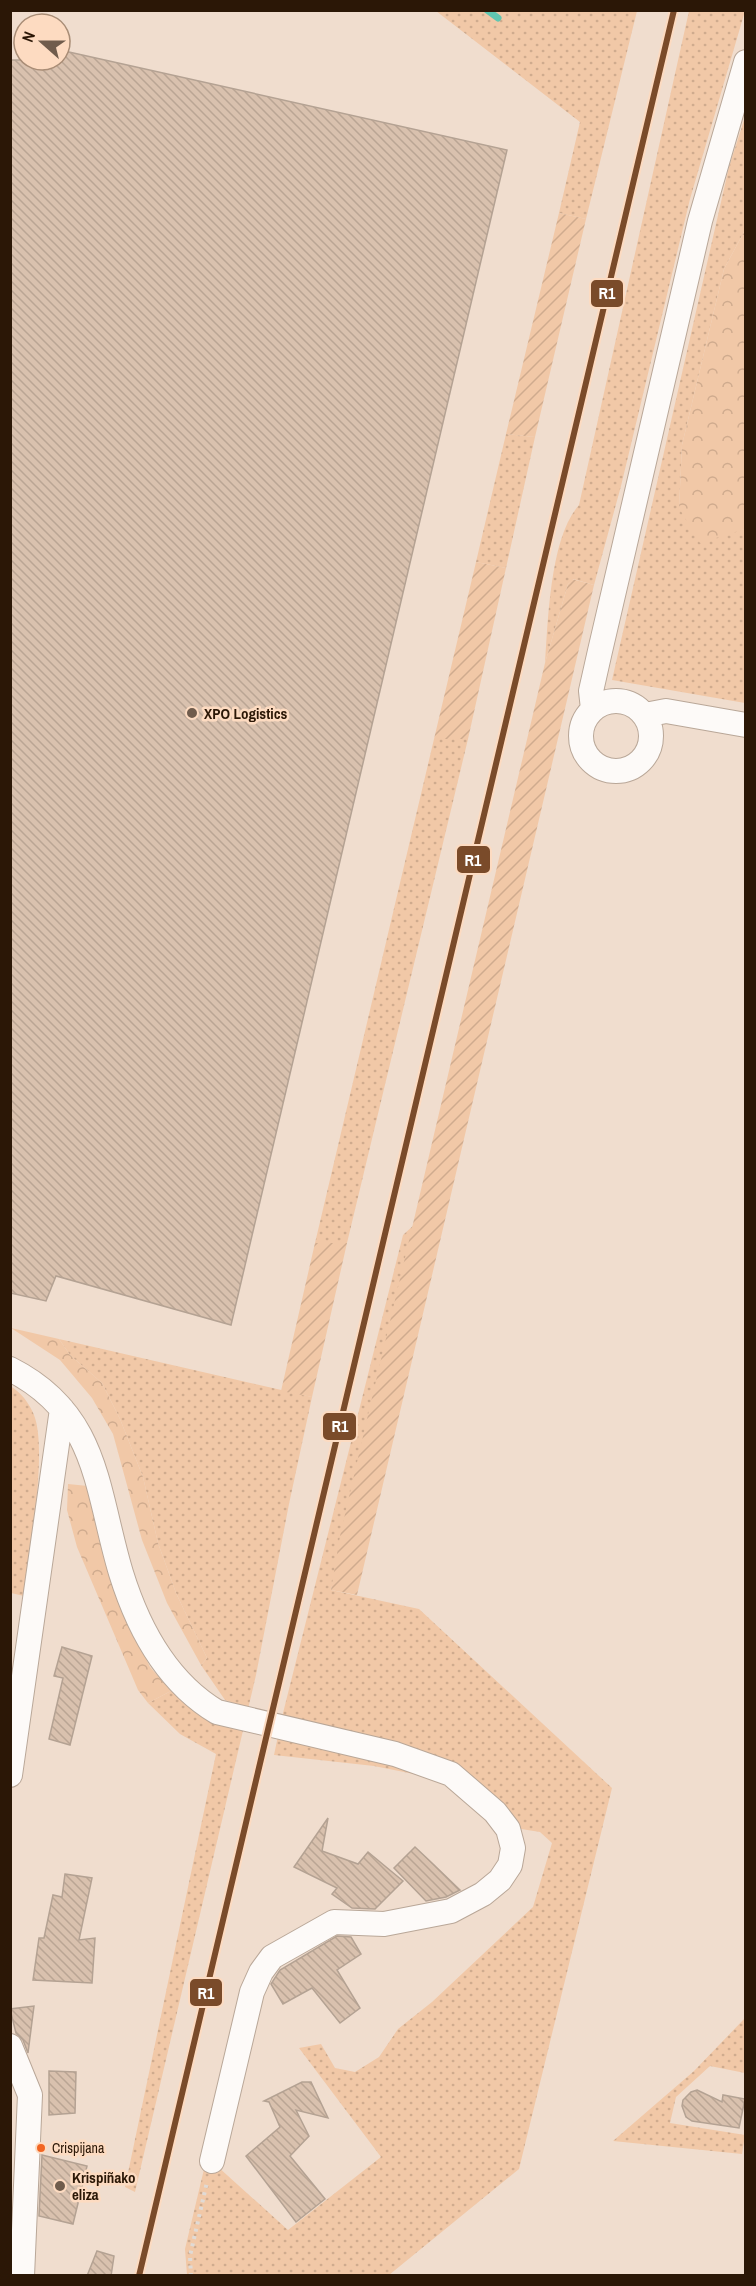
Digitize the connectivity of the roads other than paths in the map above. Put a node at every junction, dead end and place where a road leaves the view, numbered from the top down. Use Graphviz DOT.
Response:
graph roads {
  1 [pos="746,62"];
  2 [pos="593,709"];
  3 [pos="645,715"];
  4 [pos="746,725"];
  5 [pos="10,1369"];
  6 [pos="62,1409"];
  7 [pos="10,1775"];
  8 [pos="10,2046"];
  9 [pos="20,2096"];
  10 [pos="212,2161"];
  11 [pos="22,2276"];
  1 -- 2 [label="street"];
  2 -- 3 [label="street"];
  2 -- 3 [label="street"];
  3 -- 4 [label="street"];
  5 -- 6 [label="street"];
  6 -- 7 [label="street"];
  6 -- 10 [label="street"];
  8 -- 9 [label="street"];
  9 -- 11 [label="street"];
}
